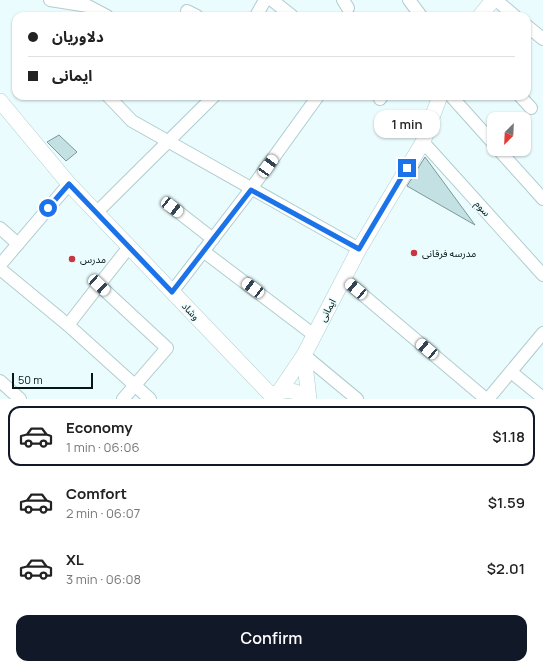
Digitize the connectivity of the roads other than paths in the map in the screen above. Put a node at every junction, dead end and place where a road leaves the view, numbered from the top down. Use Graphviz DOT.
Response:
graph roads {
  1 [pos="50,0"];
  2 [pos="265,0"];
  3 [pos="272,0"];
  4 [pos="409,0"];
  5 [pos="494,0"];
  6 [pos="91,3"];
  7 [pos="102,12"];
  8 [pos="258,12"];
  9 [pos="287,12"];
  10 [pos="418,12"];
  11 [pos="484,12"];
  12 [pos="510,12"];
  13 [pos="531,29"];
  14 [pos="543,39"];
  15 [pos="112,100"];
  16 [pos="210,100"];
  17 [pos="315,100"];
  18 [pos="439,100"];
  19 [pos="443,100"];
  20 [pos="524,100"];
  21 [pos="0,101"];
  22 [pos="531,108"];
  23 [pos="487,138"];
  24 [pos="169,140"];
  25 [pos="423,142"];
  26 [pos="504,156"];
  27 [pos="69,184"];
  28 [pos="251,190"];
  29 [pos="543,199"];
  30 [pos="172,207"];
  31 [pos="96,213"];
  32 [pos="0,228"];
  33 [pos="213,239"];
  34 [pos="18,244"];
  35 [pos="129,247"];
  36 [pos="359,249"];
  37 [pos="203,251"];
  38 [pos="0,265"];
  39 [pos="0,269"];
  40 [pos="543,275"];
  41 [pos="344,279"];
  42 [pos="99,285"];
  43 [pos="172,292"];
  44 [pos="68,325"];
  45 [pos="543,333"];
  46 [pos="314,335"];
  47 [pos="304,355"];
  48 [pos="511,372"];
  49 [pos="0,381"];
  50 [pos="135,385"];
  51 [pos="272,395"];
  52 [pos="543,398"];
  53 [pos="20,399"];
  54 [pos="123,399"];
  55 [pos="150,399"];
  56 [pos="308,399"];
  57 [pos="357,399"];
  58 [pos="487,399"];
  1 -- 6 [label="street"];
  2 -- 8 [label="street"];
  3 -- 9 [label="street"];
  4 -- 10 [label="street"];
  5 -- 11 [label="street"];
  5 -- 12 [label="street"];
  6 -- 7 [label="street"];
  13 -- 14 [label="street"];
  15 -- 24 [label="street"];
  16 -- 24 [label="street"];
  17 -- 28 [label="street"];
  18 -- 25 [label="street, ایمانی"];
  19 -- 23 [label="street"];
  20 -- 22 [label="street"];
  21 -- 27 [label="street, وشاد"];
  24 -- 28 [label="street"];
  24 -- 31 [label="street"];
  25 -- 36 [label="street, ایمانی"];
  25 -- 40 [label="street, سوم"];
  26 -- 29 [label="street"];
  27 -- 31 [label="street, وشاد"];
  27 -- 34 [label="street"];
  28 -- 33 [label="street"];
  28 -- 36 [label="street"];
  30 -- 33 [label="street"];
  31 -- 35 [label="street, وشاد"];
  32 -- 34 [label="street"];
  33 -- 37 [label="street"];
  34 -- 38 [label="street"];
  35 -- 42 [label="street"];
  35 -- 43 [label="street, وشاد"];
  36 -- 41 [label="street, ایمانی"];
  37 -- 43 [label="street"];
  37 -- 46 [label="street"];
  39 -- 44 [label="street"];
  41 -- 46 [label="street, ایمانی"];
  41 -- 58 [label="street"];
  42 -- 44 [label="street"];
  42 -- 50 [label="street"];
  43 -- 51 [label="street, وشاد"];
  44 -- 50 [label="street"];
  45 -- 48 [label="street"];
  46 -- 47 [label="street, ایمانی"];
  47 -- 51 [label="street, ایمانی"];
  47 -- 56 [label="street"];
  47 -- 57 [label="street"];
  48 -- 52 [label="street"];
  48 -- 58 [label="street"];
  49 -- 53 [label="street"];
  50 -- 54 [label="street"];
  50 -- 55 [label="street"];
  51 -- 56 [label="street"];
}
